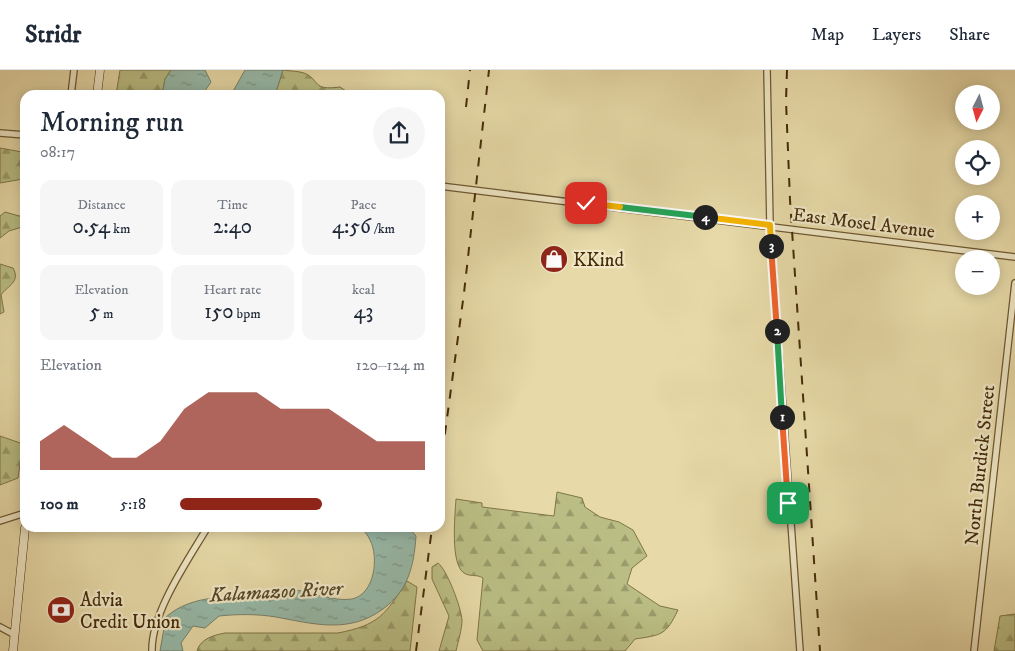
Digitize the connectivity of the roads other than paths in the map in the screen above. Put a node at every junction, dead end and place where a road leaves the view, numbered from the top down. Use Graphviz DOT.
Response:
graph roads {
  1 [pos="74,70"];
  2 [pos="100,70"];
  3 [pos="767,70"];
  4 [pos="72,90"];
  5 [pos="98,90"];
  6 [pos="0,133"];
  7 [pos="20,135"];
  8 [pos="445,187"];
  9 [pos="770,225"];
  10 [pos="1015,257"];
  11 [pos="1015,283"];
  12 [pos="20,515"];
  13 [pos="0,522"];
  14 [pos="25,532"];
  15 [pos="204,532"];
  16 [pos="0,627"];
  17 [pos="15,635"];
  18 [pos="13,651"];
  19 [pos="152,651"];
  20 [pos="800,651"];
  21 [pos="974,651"];
  1 -- 4 [label="street"];
  2 -- 5 [label="street"];
  3 -- 9 [label="street"];
  6 -- 7 [label="street"];
  8 -- 9 [label="street, East Mosel Avenue"];
  9 -- 10 [label="street, East Mosel Avenue"];
  9 -- 20 [label="street"];
  11 -- 21 [label="street, North Burdick Street"];
  12 -- 13 [label="street"];
  14 -- 17 [label="street"];
  15 -- 19 [label="street"];
  16 -- 17 [label="street"];
  17 -- 18 [label="street"];
}
